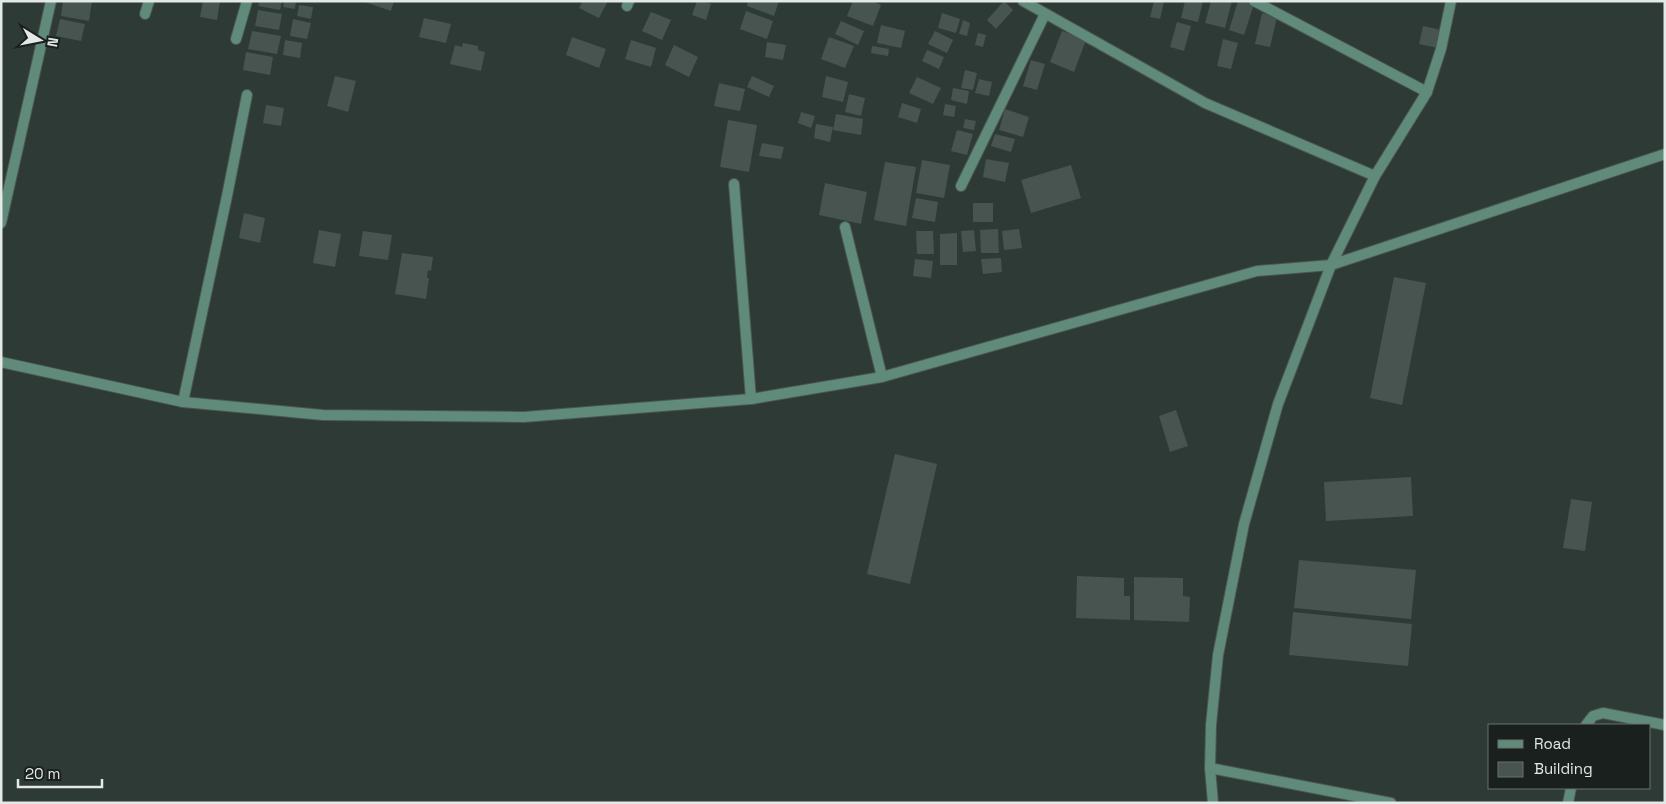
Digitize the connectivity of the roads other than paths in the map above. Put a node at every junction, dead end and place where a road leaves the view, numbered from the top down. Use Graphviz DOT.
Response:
graph roads {
  1 [pos="51,1"];
  2 [pos="149,1"];
  3 [pos="247,1"];
  4 [pos="1023,1"];
  5 [pos="1254,1"];
  6 [pos="1451,1"];
  7 [pos="145,14"];
  8 [pos="1045,14"];
  9 [pos="236,39"];
  10 [pos="1427,92"];
  11 [pos="247,95"];
  12 [pos="1665,154"];
  13 [pos="1374,176"];
  14 [pos="734,184"];
  15 [pos="961,186"];
  16 [pos="1,223"];
  17 [pos="845,227"];
  18 [pos="1331,265"];
  19 [pos="1,362"];
  20 [pos="882,377"];
  21 [pos="751,399"];
  22 [pos="184,402"];
  23 [pos="1587,724"];
  24 [pos="1665,724"];
  25 [pos="1210,768"];
  26 [pos="1571,789"];
  27 [pos="1213,803"];
  28 [pos="1391,803"];
  29 [pos="1568,803"];
  1 -- 16 [label="street"];
  2 -- 7 [label="street"];
  3 -- 9 [label="street"];
  4 -- 8 [label="street"];
  5 -- 10 [label="street"];
  6 -- 10 [label="street"];
  8 -- 13 [label="street"];
  8 -- 15 [label="street"];
  10 -- 13 [label="street"];
  11 -- 22 [label="street"];
  12 -- 18 [label="street"];
  13 -- 18 [label="street"];
  14 -- 21 [label="street"];
  17 -- 20 [label="street"];
  18 -- 20 [label="street"];
  18 -- 25 [label="street"];
  19 -- 22 [label="street"];
  20 -- 21 [label="street"];
  21 -- 22 [label="street"];
  23 -- 24 [label="street"];
  25 -- 27 [label="street"];
  25 -- 28 [label="street"];
  26 -- 29 [label="street"];
}
